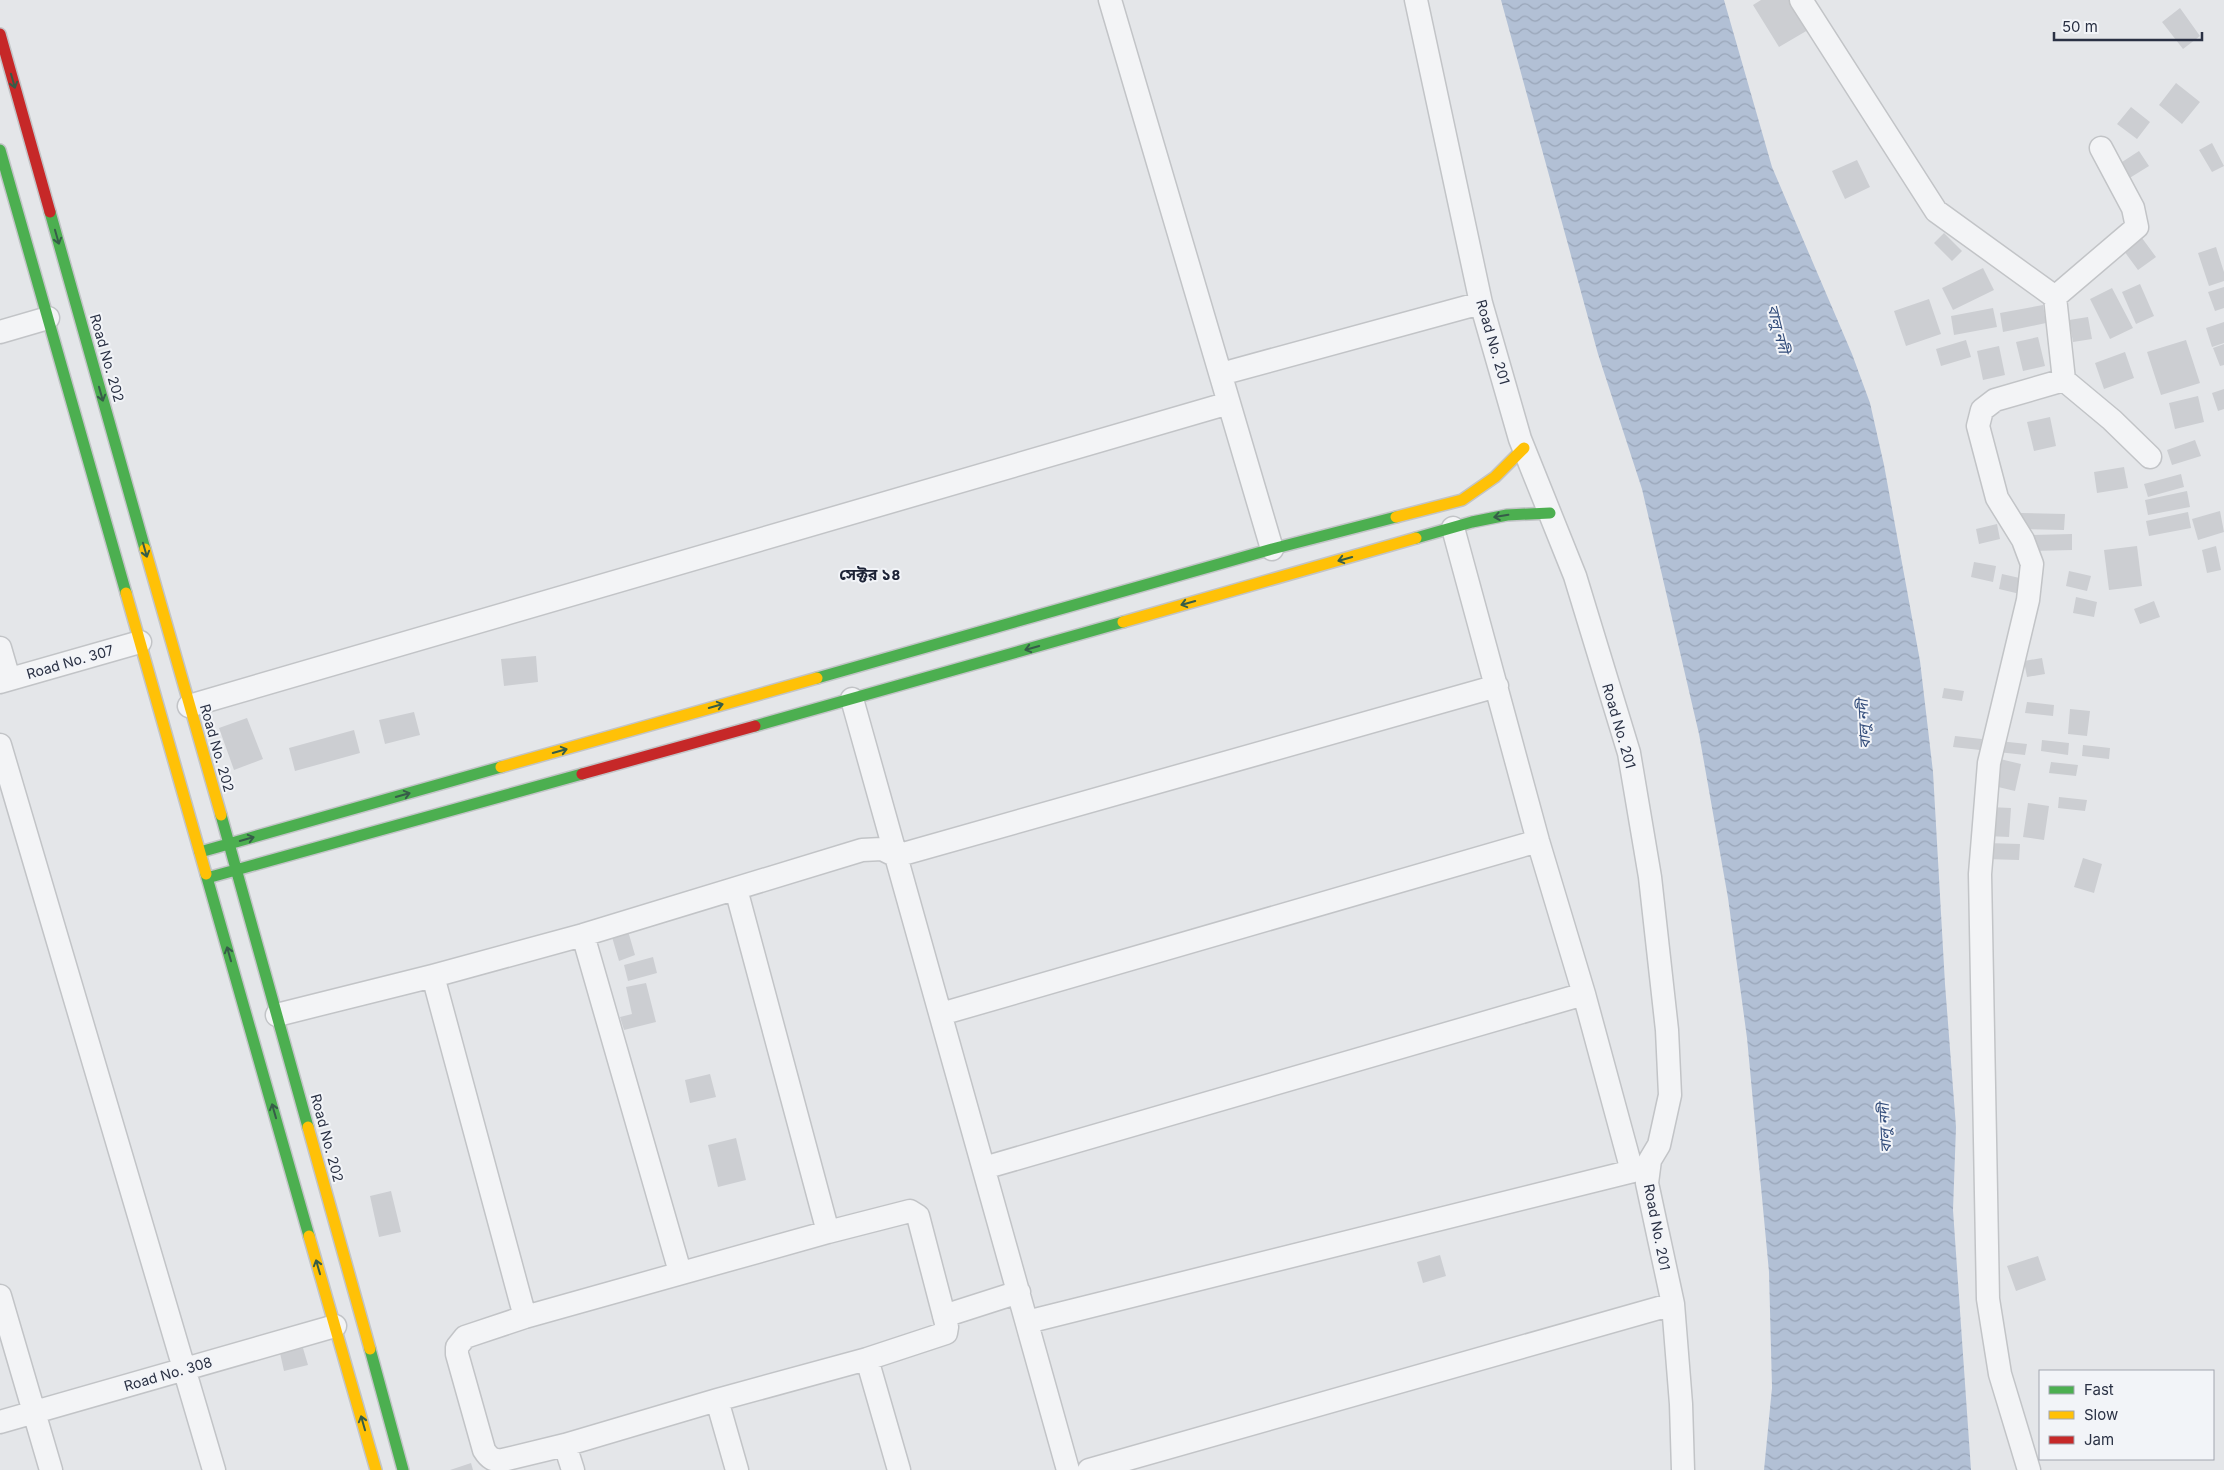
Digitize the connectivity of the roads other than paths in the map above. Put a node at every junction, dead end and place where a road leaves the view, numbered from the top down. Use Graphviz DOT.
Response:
graph roads {
  1 [pos="1110,0"];
  2 [pos="1416,0"];
  3 [pos="1801,0"];
  4 [pos="0,34"];
  5 [pos="2101,148"];
  6 [pos="0,150"];
  7 [pos="2055,297"];
  8 [pos="1481,303"];
  9 [pos="48,318"];
  10 [pos="0,332"];
  11 [pos="1220,374"];
  12 [pos="2064,380"];
  13 [pos="1229,403"];
  14 [pos="1524,448"];
  15 [pos="2150,458"];
  16 [pos="1550,513"];
  17 [pos="1453,528"];
  18 [pos="1272,549"];
  19 [pos="0,648"];
  20 [pos="155,650"];
  21 [pos="4,680"];
  22 [pos="1497,686"];
  23 [pos="852,698"];
  24 [pos="189,706"];
  25 [pos="0,745"];
  26 [pos="1538,841"];
  27 [pos="228,844"];
  28 [pos="200,852"];
  29 [pos="896,856"];
  30 [pos="235,870"];
  31 [pos="207,878"];
  32 [pos="736,889"];
  33 [pos="583,935"];
  34 [pos="433,976"];
  35 [pos="1584,994"];
  36 [pos="941,1014"];
  37 [pos="277,1015"];
  38 [pos="984,1168"];
  39 [pos="1640,1169"];
  40 [pos="828,1232"];
  41 [pos="680,1272"];
  42 [pos="1019,1292"];
  43 [pos="0,1296"];
  44 [pos="1673,1304"];
  45 [pos="525,1316"];
  46 [pos="944,1316"];
  47 [pos="1027,1322"];
  48 [pos="335,1326"];
  49 [pos="867,1359"];
  50 [pos="185,1369"];
  51 [pos="717,1400"];
  52 [pos="34,1412"];
  53 [pos="0,1422"];
  54 [pos="566,1445"];
  55 [pos="51,1470"];
  56 [pos="214,1470"];
  57 [pos="376,1470"];
  58 [pos="403,1470"];
  59 [pos="573,1470"];
  60 [pos="737,1470"];
  61 [pos="898,1470"];
  62 [pos="1068,1470"];
  63 [pos="1089,1470"];
  64 [pos="1683,1470"];
  65 [pos="2029,1470"];
  1 -- 11 [label="street"];
  2 -- 8 [label="street, Road No. 201"];
  3 -- 7 [label="street"];
  4 -- 20 [label="street, Road No. 202, one-way"];
  5 -- 7 [label="street"];
  6 -- 9 [label="street, Road No. 202"];
  7 -- 12 [label="street"];
  8 -- 11 [label="street"];
  8 -- 14 [label="street, Road No. 201"];
  9 -- 10 [label="street"];
  9 -- 20 [label="street, Road No. 202"];
  11 -- 13 [label="street"];
  12 -- 15 [label="street"];
  12 -- 65 [label="street"];
  13 -- 18 [label="street"];
  13 -- 24 [label="street"];
  14 -- 16 [label="street, Road No. 201"];
  14 -- 18 [label="street"];
  16 -- 17 [label="street, one-way"];
  16 -- 39 [label="street, Road No. 201"];
  17 -- 22 [label="street"];
  17 -- 23 [label="street, one-way"];
  27 -- 18 [label="street, one-way"];
  19 -- 21 [label="street"];
  20 -- 21 [label="street, Road No. 307"];
  20 -- 24 [label="street, Road No. 202"];
  20 -- 28 [label="street, Road No. 202"];
  22 -- 26 [label="street"];
  22 -- 29 [label="street"];
  23 -- 29 [label="street"];
  23 -- 30 [label="street"];
  24 -- 27 [label="street, Road No. 202"];
  25 -- 50 [label="street"];
  26 -- 35 [label="street"];
  26 -- 36 [label="street"];
  27 -- 28 [label="street"];
  27 -- 30 [label="street, Road No. 202"];
  28 -- 31 [label="street, Road No. 202"];
  29 -- 32 [label="street"];
  29 -- 36 [label="street"];
  30 -- 31 [label="street"];
  30 -- 37 [label="street, Road No. 202"];
  48 -- 31 [label="street, Road No. 202, one-way"];
  32 -- 33 [label="street"];
  32 -- 40 [label="street"];
  33 -- 34 [label="street"];
  33 -- 41 [label="street"];
  34 -- 37 [label="street"];
  34 -- 45 [label="street"];
  35 -- 38 [label="street"];
  35 -- 39 [label="street"];
  36 -- 38 [label="street"];
  37 -- 58 [label="street, Road No. 202"];
  38 -- 42 [label="street"];
  39 -- 44 [label="street, Road No. 201"];
  39 -- 47 [label="street"];
  40 -- 41 [label="street"];
  40 -- 46 [label="street"];
  41 -- 45 [label="street"];
  42 -- 46 [label="street"];
  42 -- 47 [label="street"];
  43 -- 52 [label="street"];
  44 -- 63 [label="street"];
  44 -- 64 [label="street, Road No. 201"];
  45 -- 54 [label="street"];
  46 -- 49 [label="street"];
  47 -- 62 [label="street"];
  48 -- 50 [label="street, Road No. 308"];
  57 -- 48 [label="street, Road No. 202, one-way"];
  49 -- 51 [label="street"];
  49 -- 61 [label="street"];
  50 -- 52 [label="street, Road No. 308"];
  50 -- 56 [label="street"];
  51 -- 54 [label="street"];
  51 -- 60 [label="street"];
  52 -- 53 [label="street, Road No. 308"];
  52 -- 55 [label="street"];
  54 -- 59 [label="street"];
}
